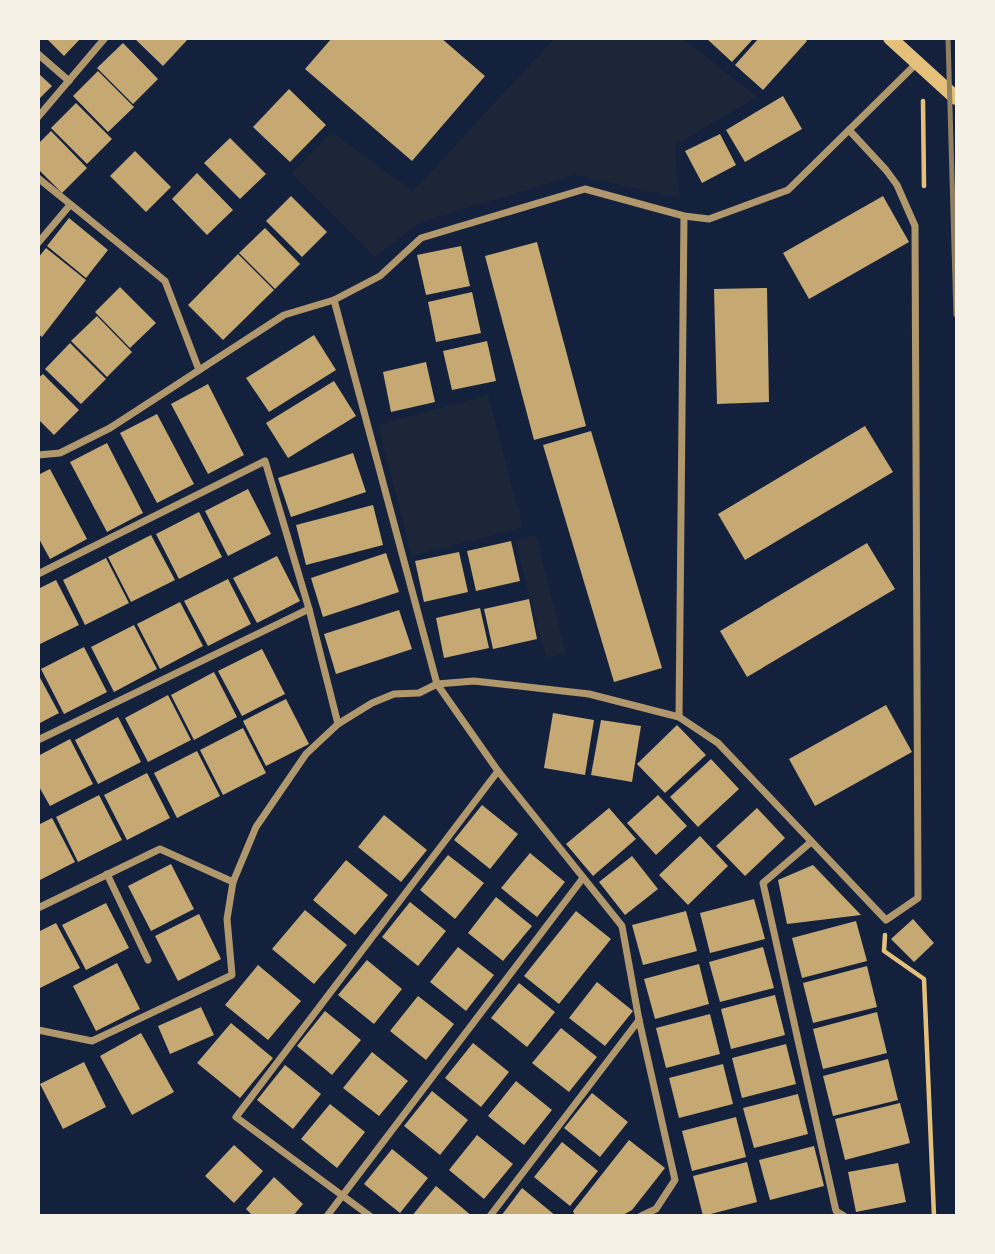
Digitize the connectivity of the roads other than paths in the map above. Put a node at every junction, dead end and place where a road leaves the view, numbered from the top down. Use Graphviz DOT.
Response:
graph roads {
  1 [pos="105,38"];
  2 [pos="890,38"];
  3 [pos="38,54"];
  4 [pos="918,62"];
  5 [pos="69,81"];
  6 [pos="957,98"];
  7 [pos="38,117"];
  8 [pos="849,130"];
  9 [pos="38,178"];
  10 [pos="70,205"];
  11 [pos="684,216"];
  12 [pos="38,243"];
  13 [pos="334,300"];
  14 [pos="199,370"];
  15 [pos="38,455"];
  16 [pos="38,574"];
  17 [pos="309,609"];
  18 [pos="437,684"];
  19 [pos="679,718"];
  20 [pos="338,724"];
  21 [pos="38,740"];
  22 [pos="498,771"];
  23 [pos="811,842"];
  24 [pos="107,874"];
  25 [pos="583,878"];
  26 [pos="233,882"];
  27 [pos="38,908"];
  28 [pos="148,960"];
  29 [pos="639,1020"];
  30 [pos="38,1030"];
  31 [pos="344,1194"];
  32 [pos="327,1216"];
  33 [pos="370,1216"];
  34 [pos="491,1216"];
  35 [pos="641,1216"];
  36 [pos="844,1216"];
  1 -- 5 [label="street"];
  2 -- 4 [label="main road"];
  3 -- 5 [label="street"];
  4 -- 6 [label="main road"];
  4 -- 8 [label="street"];
  5 -- 7 [label="street"];
  8 -- 11 [label="street"];
  8 -- 23 [label="street"];
  9 -- 10 [label="street"];
  10 -- 12 [label="street"];
  10 -- 14 [label="street"];
  11 -- 13 [label="street"];
  11 -- 19 [label="street"];
  13 -- 14 [label="street"];
  13 -- 18 [label="street"];
  14 -- 15 [label="street"];
  16 -- 17 [label="street"];
  17 -- 20 [label="street"];
  17 -- 21 [label="street"];
  18 -- 19 [label="street"];
  18 -- 20 [label="street"];
  18 -- 22 [label="street"];
  19 -- 23 [label="street"];
  20 -- 26 [label="street"];
  22 -- 25 [label="street"];
  22 -- 31 [label="street"];
  23 -- 36 [label="street"];
  24 -- 26 [label="street"];
  24 -- 27 [label="street"];
  24 -- 28 [label="street"];
  25 -- 29 [label="street"];
  25 -- 31 [label="street"];
  26 -- 30 [label="street"];
  29 -- 34 [label="street"];
  29 -- 35 [label="street"];
  31 -- 32 [label="street"];
  31 -- 33 [label="street"];
}
